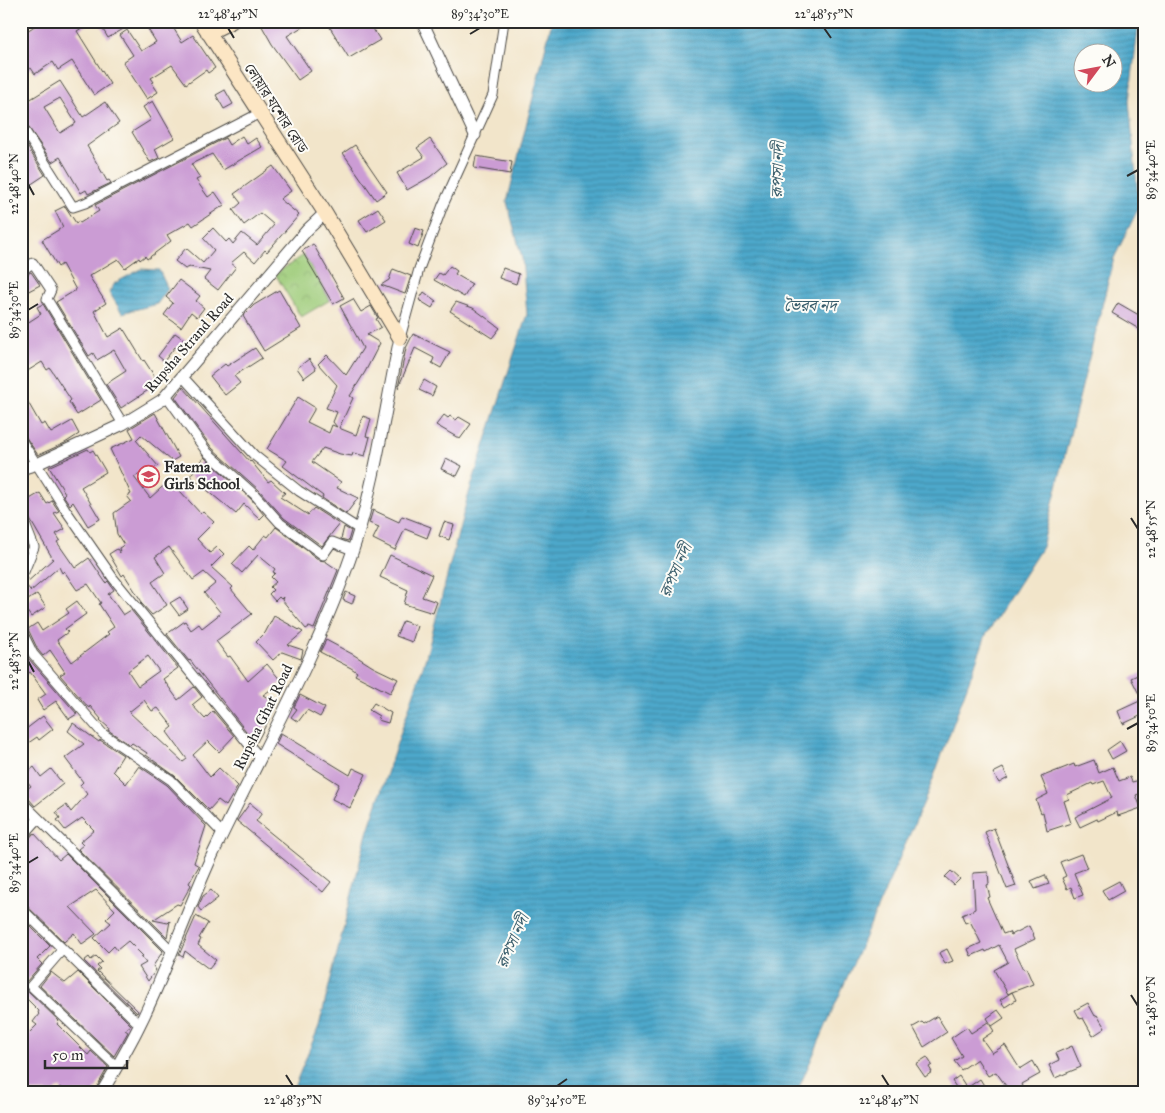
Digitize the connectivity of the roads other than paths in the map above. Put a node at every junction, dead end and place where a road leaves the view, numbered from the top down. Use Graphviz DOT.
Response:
graph roads {
  1 [pos="232,21"];
  2 [pos="422,21"];
  3 [pos="504,21"];
  4 [pos="204,27"];
  5 [pos="260,113"];
  6 [pos="21,125"];
  7 [pos="475,136"];
  8 [pos="325,213"];
  9 [pos="21,271"];
  10 [pos="400,338"];
  11 [pos="182,376"];
  12 [pos="166,395"];
  13 [pos="123,424"];
  14 [pos="21,440"];
  15 [pos="37,464"];
  16 [pos="21,469"];
  17 [pos="21,514"];
  18 [pos="359,529"];
  19 [pos="353,550"];
  20 [pos="21,579"];
  21 [pos="21,630"];
  22 [pos="260,758"];
  23 [pos="21,801"];
  24 [pos="38,819"];
  25 [pos="222,834"];
  26 [pos="21,838"];
  27 [pos="21,908"];
  28 [pos="63,949"];
  29 [pos="172,951"];
  30 [pos="140,1025"];
  31 [pos="117,1067"];
  32 [pos="102,1092"];
  1 -- 4 [label="main road"];
  2 -- 7 [label="street"];
  3 -- 7 [label="street"];
  4 -- 5 [label="main road, লোয়ার যশোর রোড"];
  5 -- 6 [label="street"];
  5 -- 8 [label="main road, লোয়ার যশোর রোড"];
  7 -- 10 [label="street"];
  8 -- 10 [label="main road, লোয়ার যশোর রোড"];
  8 -- 11 [label="street, Rupsha Strand Road"];
  9 -- 13 [label="street"];
  10 -- 18 [label="street, Rupsha Ghat Road"];
  11 -- 12 [label="street, Rupsha Strand Road"];
  11 -- 18 [label="street"];
  12 -- 13 [label="street, Rupsha Strand Road"];
  12 -- 19 [label="street"];
  13 -- 15 [label="street, Rupsha Strand Road"];
  14 -- 15 [label="street"];
  15 -- 16 [label="street, Rupsha Strand Road"];
  15 -- 22 [label="street"];
  17 -- 20 [label="street"];
  18 -- 19 [label="street, Rupsha Ghat Road"];
  19 -- 22 [label="street, Rupsha Ghat Road"];
  21 -- 25 [label="street"];
  22 -- 25 [label="street, Rupsha Ghat Road"];
  23 -- 24 [label="street"];
  24 -- 26 [label="street"];
  24 -- 29 [label="street"];
  25 -- 29 [label="street, Rupsha Ghat Road"];
  27 -- 28 [label="street"];
  28 -- 30 [label="street"];
  28 -- 31 [label="street"];
  29 -- 30 [label="street, Rupsha Ghat Road"];
  30 -- 31 [label="street, Rupsha Ghat Road"];
  31 -- 32 [label="street, Rupsha Ghat Road"];
}
